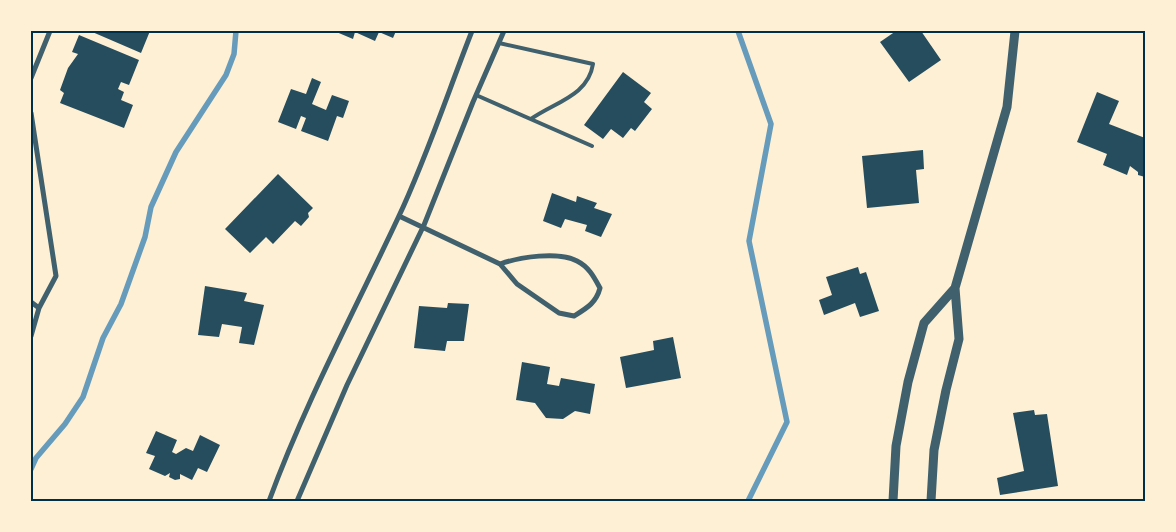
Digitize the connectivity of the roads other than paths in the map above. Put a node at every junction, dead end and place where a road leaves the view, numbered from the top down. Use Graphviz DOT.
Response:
graph roads {
  1 [pos="50,31"];
  2 [pos="472,31"];
  3 [pos="504,31"];
  4 [pos="1015,31"];
  5 [pos="499,43"];
  6 [pos="31,78"];
  7 [pos="476,95"];
  8 [pos="31,113"];
  9 [pos="531,119"];
  10 [pos="592,146"];
  11 [pos="400,216"];
  12 [pos="424,226"];
  13 [pos="500,264"];
  14 [pos="955,288"];
  15 [pos="31,302"];
  16 [pos="39,308"];
  17 [pos="31,336"];
  18 [pos="269,501"];
  19 [pos="297,501"];
  20 [pos="893,501"];
  21 [pos="931,501"];
  1 -- 6 [label="street"];
  2 -- 11 [label="street"];
  3 -- 5 [label="street"];
  4 -- 14 [label="street"];
  5 -- 7 [label="street"];
  5 -- 9 [label="lane"];
  7 -- 9 [label="lane"];
  7 -- 12 [label="street"];
  8 -- 16 [label="street"];
  9 -- 10 [label="lane"];
  11 -- 12 [label="street"];
  11 -- 18 [label="street"];
  12 -- 13 [label="street"];
  12 -- 19 [label="street"];
  13 -- 13 [label="street"];
  14 -- 20 [label="street"];
  14 -- 21 [label="street"];
  15 -- 16 [label="street"];
  16 -- 17 [label="street"];
}
